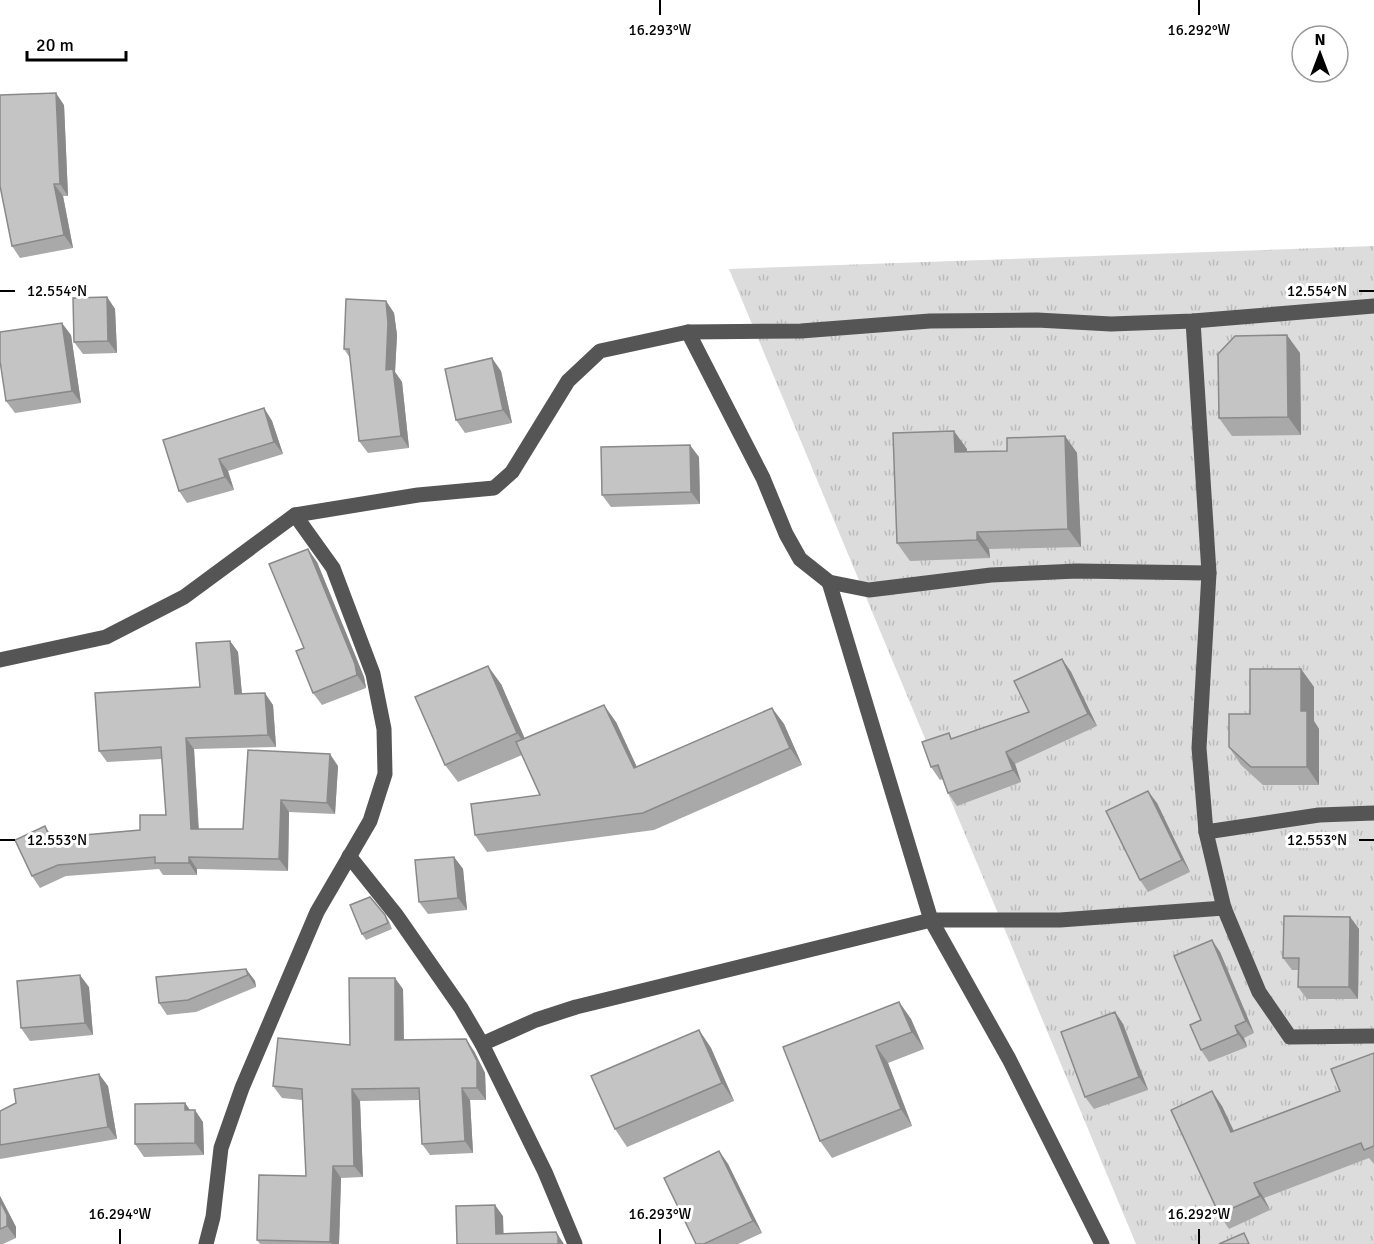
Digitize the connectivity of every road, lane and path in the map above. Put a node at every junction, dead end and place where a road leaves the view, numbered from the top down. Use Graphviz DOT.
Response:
graph roads {
  1 [pos="1374,306"];
  2 [pos="1193,321"];
  3 [pos="688,332"];
  4 [pos="295,515"];
  5 [pos="1209,573"];
  6 [pos="829,582"];
  7 [pos="0,660"];
  8 [pos="1374,813"];
  9 [pos="1206,832"];
  10 [pos="349,856"];
  11 [pos="1224,908"];
  12 [pos="931,920"];
  13 [pos="1374,1036"];
  14 [pos="482,1044"];
  15 [pos="206,1244"];
  16 [pos="575,1244"];
  17 [pos="1102,1244"];
  1 -- 2 [label="street"];
  2 -- 3 [label="street"];
  2 -- 5 [label="street"];
  3 -- 4 [label="street"];
  3 -- 6 [label="street"];
  4 -- 7 [label="street"];
  4 -- 10 [label="street"];
  5 -- 6 [label="street"];
  5 -- 9 [label="street"];
  6 -- 12 [label="street"];
  8 -- 9 [label="street"];
  9 -- 11 [label="street"];
  10 -- 14 [label="street"];
  10 -- 15 [label="street"];
  11 -- 12 [label="street"];
  11 -- 13 [label="street"];
  12 -- 14 [label="street"];
  12 -- 17 [label="street"];
  14 -- 16 [label="street"];
}
